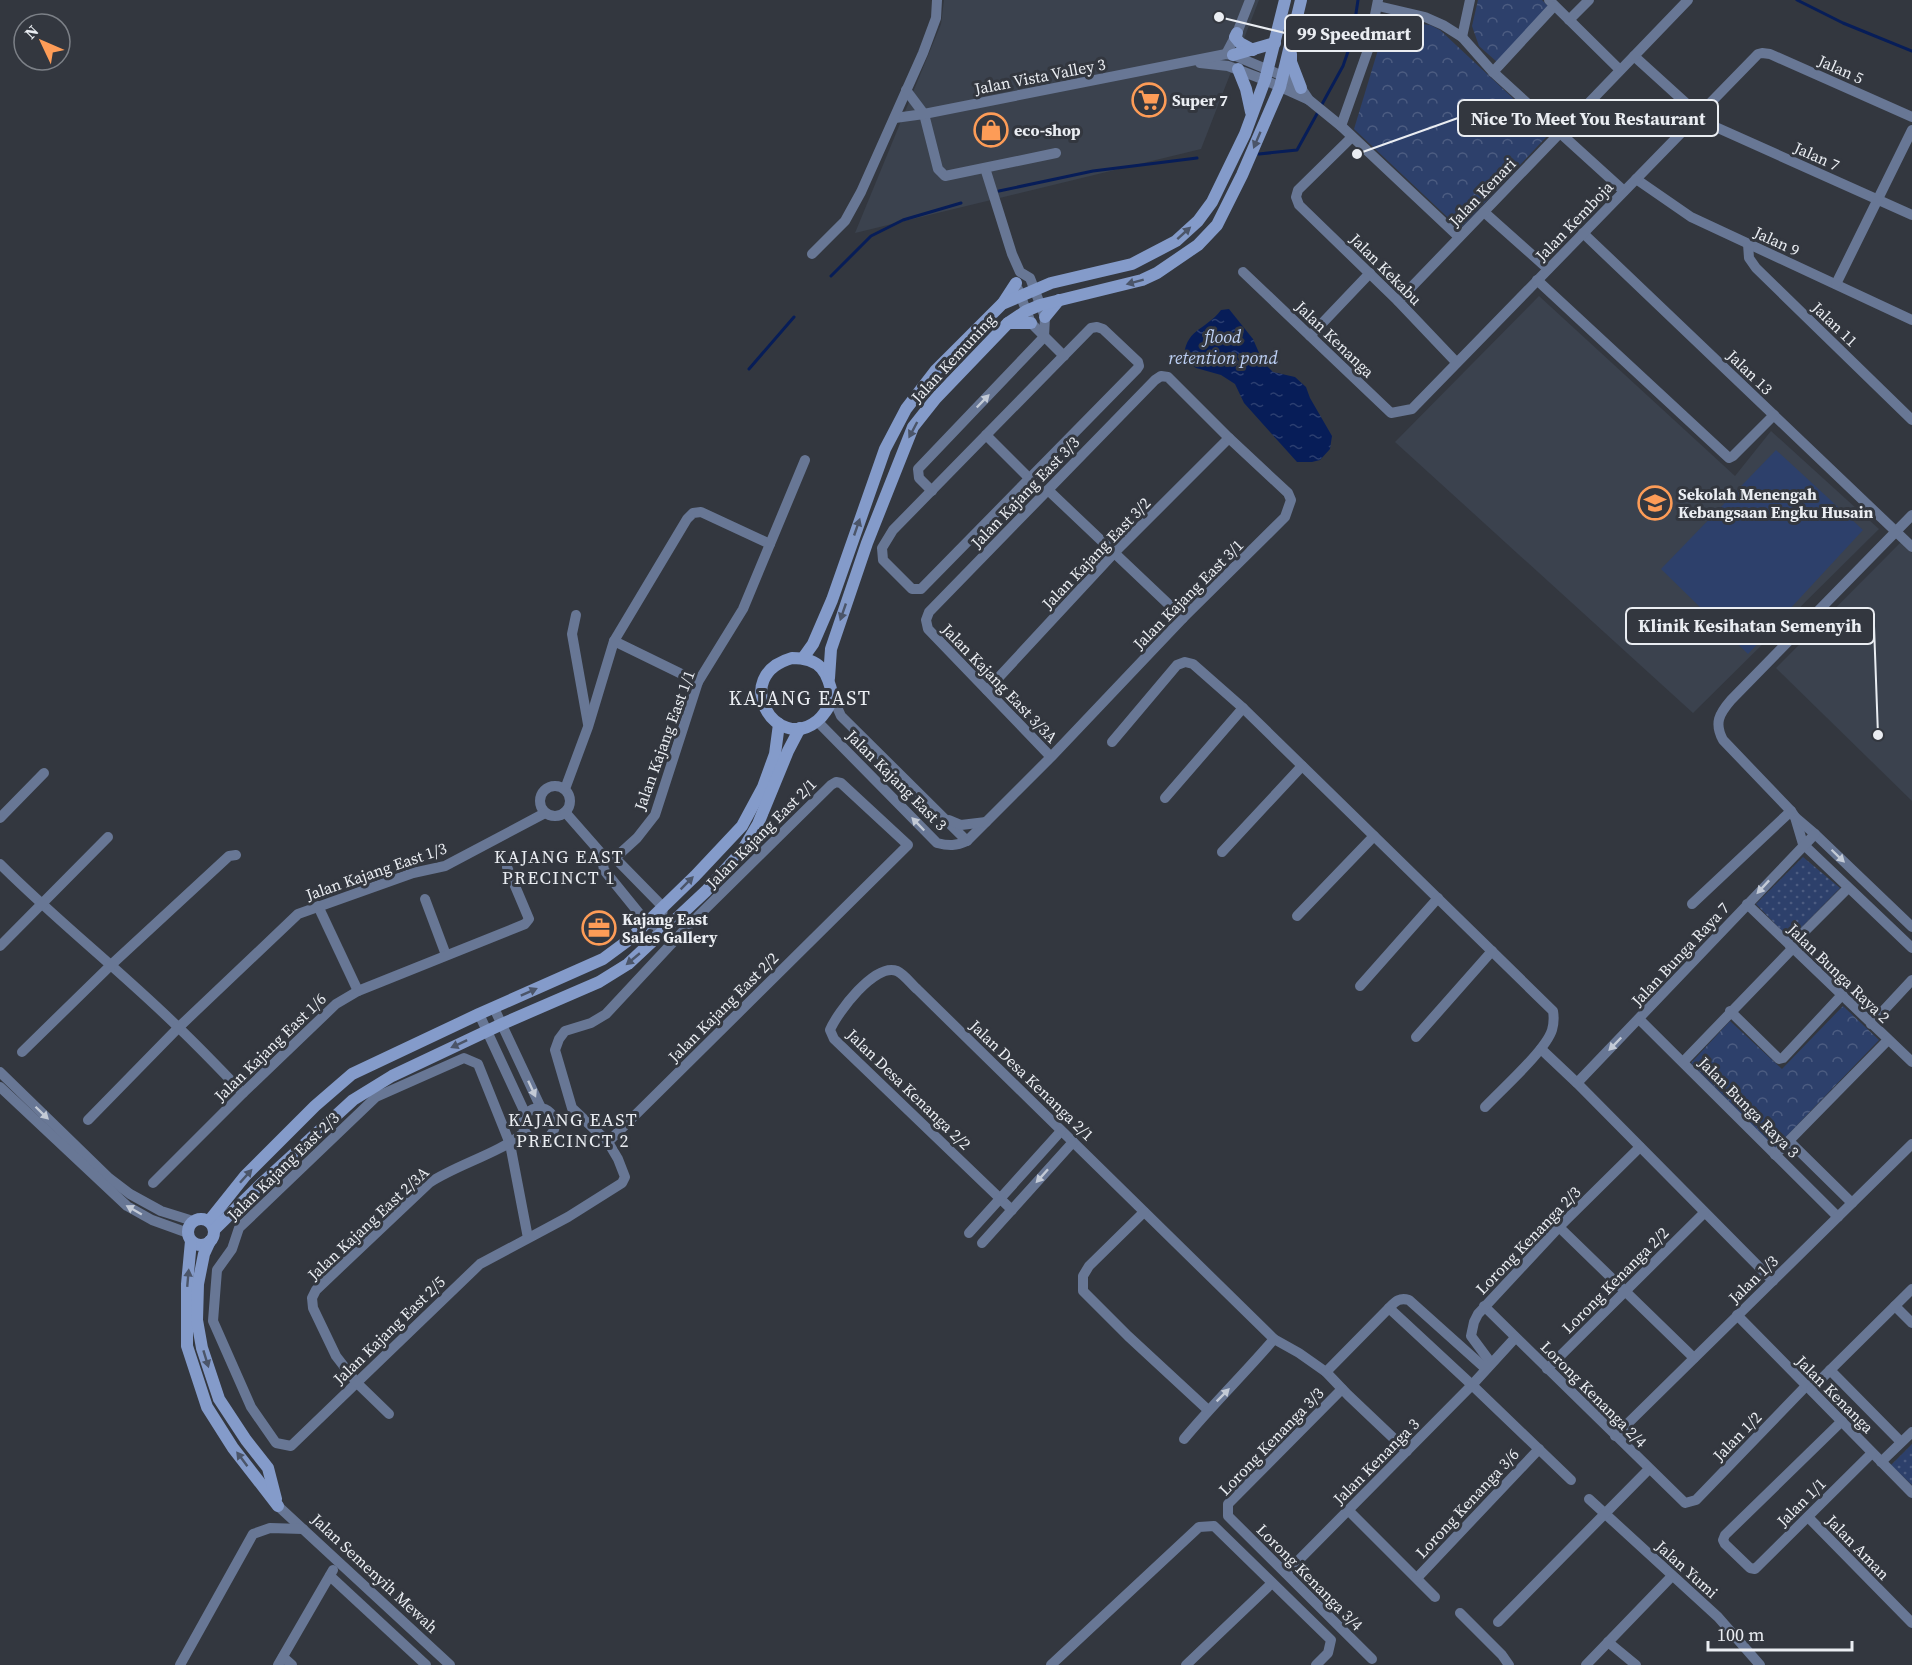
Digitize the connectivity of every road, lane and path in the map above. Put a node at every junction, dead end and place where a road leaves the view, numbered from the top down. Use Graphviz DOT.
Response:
graph roads {
  1 [pos="936,0"];
  2 [pos="1251,0"];
  3 [pos="1285,0"];
  4 [pos="1301,0"];
  5 [pos="1470,0"];
  6 [pos="1589,0"];
  7 [pos="1688,0"];
  8 [pos="1378,3"];
  9 [pos="1552,3"];
  10 [pos="1569,20"];
  11 [pos="1237,33"];
  12 [pos="1462,37"];
  13 [pos="1275,43"];
  14 [pos="1290,47"];
  15 [pos="1252,50"];
  16 [pos="1229,54"];
  17 [pos="1758,54"];
  18 [pos="1634,56"];
  19 [pos="1190,62"];
  20 [pos="1239,69"];
  21 [pos="1620,70"];
  22 [pos="1493,72"];
  23 [pos="1266,74"];
  24 [pos="1281,81"];
  25 [pos="1301,88"];
  26 [pos="906,90"];
  27 [pos="1312,102"];
  28 [pos="924,114"];
  29 [pos="1252,114"];
  30 [pos="1698,115"];
  31 [pos="1912,117"];
  32 [pos="895,118"];
  33 [pos="1709,124"];
  34 [pos="1341,126"];
  35 [pos="1912,130"];
  36 [pos="1559,133"];
  37 [pos="1352,137"];
  38 [pos="1056,153"];
  39 [pos="985,168"];
  40 [pos="1636,179"];
  41 [pos="1624,191"];
  42 [pos="1878,200"];
  43 [pos="1484,212"];
  44 [pos="1912,215"];
  45 [pos="1583,233"];
  46 [pos="1459,237"];
  47 [pos="1748,244"];
  48 [pos="812,254"];
  49 [pos="1548,269"];
  50 [pos="1243,272"];
  51 [pos="1370,273"];
  52 [pos="1537,280"];
  53 [pos="1024,283"];
  54 [pos="1836,284"];
  55 [pos="1398,301"];
  56 [pos="1026,310"];
  57 [pos="1042,311"];
  58 [pos="1912,320"];
  59 [pos="1008,322"];
  60 [pos="1031,323"];
  61 [pos="1310,336"];
  62 [pos="1044,337"];
  63 [pos="1064,356"];
  64 [pos="1456,362"];
  65 [pos="1155,380"];
  66 [pos="1412,409"];
  67 [pos="1774,415"];
  68 [pos="1912,420"];
  69 [pos="986,435"];
  70 [pos="1229,438"];
  71 [pos="805,460"];
  72 [pos="1029,478"];
  73 [pos="1048,490"];
  74 [pos="932,491"];
  75 [pos="1912,515"];
  76 [pos="893,530"];
  77 [pos="1896,532"];
  78 [pos="867,543"];
  79 [pos="770,544"];
  80 [pos="1912,547"];
  81 [pos="1114,553"];
  82 [pos="576,615"];
  83 [pos="1183,618"];
  84 [pos="928,629"];
  85 [pos="614,641"];
  86 [pos="803,658"];
  87 [pos="828,678"];
  88 [pos="698,682"];
  89 [pos="987,690"];
  90 [pos="833,698"];
  91 [pos="1243,708"];
  92 [pos="817,721"];
  93 [pos="779,724"];
  94 [pos="588,727"];
  95 [pos="800,728"];
  96 [pos="1112,742"];
  97 [pos="1052,757"];
  98 [pos="1302,766"];
  99 [pos="44,773"];
  100 [pos="565,789"];
  101 [pos="1165,798"];
  102 [pos="565,812"];
  103 [pos="545,813"];
  104 [pos="1793,814"];
  105 [pos="0,818"];
  106 [pos="946,819"];
  107 [pos="986,822"];
  108 [pos="1815,834"];
  109 [pos="1374,836"];
  110 [pos="108,837"];
  111 [pos="967,841"];
  112 [pos="1803,844"];
  113 [pos="908,845"];
  114 [pos="1222,852"];
  115 [pos="601,853"];
  116 [pos="236,855"];
  117 [pos="615,858"];
  118 [pos="0,864"];
  119 [pos="507,867"];
  120 [pos="1848,888"];
  121 [pos="1438,898"];
  122 [pos="425,899"];
  123 [pos="41,904"];
  124 [pos="1692,904"];
  125 [pos="1747,904"];
  126 [pos="318,906"];
  127 [pos="663,907"];
  128 [pos="1297,916"];
  129 [pos="676,920"];
  130 [pos="647,922"];
  131 [pos="661,925"];
  132 [pos="1912,927"];
  133 [pos="654,942"];
  134 [pos="0,946"];
  135 [pos="1791,947"];
  136 [pos="1912,948"];
  137 [pos="1492,951"];
  138 [pos="446,955"];
  139 [pos="111,965"];
  140 [pos="897,971"];
  141 [pos="1912,980"];
  142 [pos="1360,986"];
  143 [pos="358,991"];
  144 [pos="1841,996"];
  145 [pos="494,1008"];
  146 [pos="1730,1011"];
  147 [pos="479,1014"];
  148 [pos="1640,1018"];
  149 [pos="502,1024"];
  150 [pos="1871,1024"];
  151 [pos="179,1027"];
  152 [pos="486,1031"];
  153 [pos="1416,1037"];
  154 [pos="1888,1040"];
  155 [pos="1541,1049"];
  156 [pos="22,1052"];
  157 [pos="1683,1062"];
  158 [pos="1912,1062"];
  159 [pos="0,1072"];
  160 [pos="1577,1083"];
  161 [pos="0,1087"];
  162 [pos="243,1093"];
  163 [pos="1485,1107"];
  164 [pos="541,1108"];
  165 [pos="572,1108"];
  166 [pos="526,1115"];
  167 [pos="554,1117"];
  168 [pos="88,1120"];
  169 [pos="525,1131"];
  170 [pos="1061,1131"];
  171 [pos="1790,1141"];
  172 [pos="608,1142"];
  173 [pos="1073,1142"];
  174 [pos="510,1144"];
  175 [pos="1912,1144"];
  176 [pos="1640,1147"];
  177 [pos="1776,1155"];
  178 [pos="153,1183"];
  179 [pos="1000,1199"];
  180 [pos="1852,1203"];
  181 [pos="1012,1210"];
  182 [pos="1144,1212"];
  183 [pos="1704,1213"];
  184 [pos="1838,1217"];
  185 [pos="1559,1227"];
  186 [pos="211,1230"];
  187 [pos="191,1232"];
  188 [pos="969,1233"];
  189 [pos="528,1238"];
  190 [pos="982,1243"];
  191 [pos="1773,1281"];
  192 [pos="1912,1289"];
  193 [pos="1626,1290"];
  194 [pos="1484,1306"];
  195 [pos="1895,1306"];
  196 [pos="1389,1308"];
  197 [pos="1737,1315"];
  198 [pos="1912,1323"];
  199 [pos="1515,1338"];
  200 [pos="1274,1339"];
  201 [pos="1694,1358"];
  202 [pos="1488,1366"];
  203 [pos="1547,1369"];
  204 [pos="1830,1370"];
  205 [pos="1326,1372"];
  206 [pos="356,1382"];
  207 [pos="1472,1385"];
  208 [pos="1809,1387"];
  209 [pos="1342,1389"];
  210 [pos="1208,1410"];
  211 [pos="388,1414"];
  212 [pos="1842,1421"];
  213 [pos="1912,1431"];
  214 [pos="1615,1436"];
  215 [pos="1184,1439"];
  216 [pos="1901,1442"];
  217 [pos="276,1443"];
  218 [pos="1539,1449"];
  219 [pos="1407,1451"];
  220 [pos="1872,1453"];
  221 [pos="1881,1462"];
  222 [pos="1649,1469"];
  223 [pos="1571,1480"];
  224 [pos="1912,1493"];
  225 [pos="1589,1499"];
  226 [pos="1684,1503"];
  227 [pos="278,1506"];
  228 [pos="1348,1510"];
  229 [pos="1605,1513"];
  230 [pos="1227,1516"];
  231 [pos="1808,1517"];
  232 [pos="303,1529"];
  233 [pos="340,1564"];
  234 [pos="1286,1573"];
  235 [pos="330,1576"];
  236 [pos="1672,1576"];
  237 [pos="1417,1578"];
  238 [pos="1272,1583"];
  239 [pos="1435,1596"];
  240 [pos="1460,1613"];
  241 [pos="1498,1622"];
  242 [pos="1912,1623"];
  243 [pos="1608,1642"];
  244 [pos="1372,1659"];
  245 [pos="280,1661"];
  246 [pos="180,1665"];
  247 [pos="292,1665"];
  248 [pos="426,1665"];
  249 [pos="450,1665"];
  250 [pos="1051,1665"];
  251 [pos="1186,1665"];
  252 [pos="1316,1665"];
  253 [pos="1509,1665"];
  254 [pos="1586,1665"];
  255 [pos="1636,1665"];
  256 [pos="1760,1665"];
  1 -- 26 [label="street"];
  2 -- 11 [label="street"];
  3 -- 13 [label="street, Jalan Kemuning"];
  4 -- 14 [label="street, Jalan Kemuning"];
  5 -- 12 [label="street"];
  6 -- 10 [label="street"];
  7 -- 18 [label="street, Jalan Kenari"];
  8 -- 12 [label="street"];
  8 -- 34 [label="street"];
  9 -- 10 [label="street"];
  9 -- 22 [label="street"];
  10 -- 21 [label="street"];
  11 -- 15 [label="street"];
  11 -- 16 [label="street"];
  12 -- 22 [label="street"];
  13 -- 15 [label="street"];
  13 -- 23 [label="street, Jalan Kemuning"];
  14 -- 24 [label="street, Jalan Kemuning"];
  14 -- 25 [label="street"];
  15 -- 16 [label="street"];
  16 -- 19 [label="street, Jalan Vista Valley 3"];
  16 -- 23 [label="street"];
  17 -- 30 [label="street, Jalan Kemboja"];
  17 -- 31 [label="street, Jalan 5"];
  18 -- 21 [label="street, Jalan Kenari"];
  18 -- 30 [label="street"];
  19 -- 20 [label="street, Jalan Vista Valley 3"];
  19 -- 28 [label="street, Jalan Vista Valley 3"];
  20 -- 23 [label="street, Jalan Vista Valley 3"];
  20 -- 29 [label="street"];
  21 -- 36 [label="street, Jalan Kenari"];
  22 -- 36 [label="street"];
  23 -- 24 [label="street"];
  23 -- 29 [label="street, Jalan Kemuning"];
  24 -- 25 [label="street"];
  24 -- 27 [label="street"];
  24 -- 57 [label="street, Jalan Kemuning, one-way"];
  25 -- 27 [label="street"];
  26 -- 28 [label="street"];
  26 -- 32 [label="street"];
  27 -- 34 [label="street"];
  28 -- 32 [label="street, Jalan Vista Valley 3"];
  28 -- 39 [label="street"];
  53 -- 29 [label="street, Jalan Kemuning, one-way"];
  30 -- 40 [label="street, Jalan Kemboja"];
  32 -- 48 [label="street"];
  33 -- 42 [label="street, Jalan 7"];
  34 -- 37 [label="street"];
  35 -- 42 [label="street"];
  36 -- 41 [label="street"];
  36 -- 43 [label="street, Jalan Kenari"];
  37 -- 46 [label="street"];
  37 -- 51 [label="street, Jalan Kekabu"];
  38 -- 39 [label="street"];
  39 -- 53 [label="street"];
  40 -- 41 [label="street, Jalan Kemboja"];
  40 -- 47 [label="street, Jalan 9"];
  41 -- 45 [label="street, Jalan Kemboja"];
  42 -- 44 [label="street, Jalan 7"];
  42 -- 54 [label="street"];
  43 -- 46 [label="street, Jalan Kenari"];
  43 -- 49 [label="street"];
  45 -- 49 [label="street, Jalan Kemboja"];
  45 -- 67 [label="street, Jalan 13"];
  46 -- 55 [label="street, Jalan Kenari"];
  47 -- 54 [label="street, Jalan 9"];
  47 -- 68 [label="street, Jalan 11"];
  49 -- 52 [label="street, Jalan Kemboja"];
  50 -- 61 [label="street, Jalan Kenanga"];
  51 -- 55 [label="street, Jalan Kekabu"];
  51 -- 61 [label="street"];
  52 -- 64 [label="street, Jalan Kemboja"];
  52 -- 67 [label="street"];
  53 -- 56 [label="street"];
  53 -- 57 [label="street"];
  86 -- 53 [label="street, Jalan Kemuning, one-way"];
  54 -- 58 [label="street, Jalan 9"];
  55 -- 64 [label="street, Jalan Kekabu"];
  56 -- 57 [label="street, Jalan Kemuning"];
  56 -- 59 [label="street, Jalan Kemuning"];
  56 -- 60 [label="street"];
  57 -- 62 [label="street"];
  59 -- 60 [label="street"];
  59 -- 78 [label="street, Jalan Kemuning, one-way"];
  60 -- 62 [label="street"];
  61 -- 66 [label="street, Jalan Kenanga"];
  62 -- 63 [label="street"];
  74 -- 62 [label="street, one-way"];
  63 -- 69 [label="street"];
  63 -- 72 [label="street"];
  64 -- 66 [label="street, Jalan Kemboja"];
  65 -- 70 [label="street, Jalan Kajang East 3/1"];
  65 -- 73 [label="street, Jalan Kajang East 3/3"];
  67 -- 77 [label="street, Jalan 13"];
  69 -- 72 [label="street"];
  69 -- 74 [label="street"];
  70 -- 81 [label="street, Jalan Kajang East 3/2"];
  70 -- 83 [label="street, Jalan Kajang East 3/1"];
  71 -- 79 [label="street, Jalan Kajang East 1/1"];
  72 -- 76 [label="street"];
  73 -- 81 [label="street"];
  73 -- 84 [label="street, Jalan Kajang East 3/3"];
  74 -- 76 [label="street"];
  75 -- 77 [label="street"];
  76 -- 78 [label="street"];
  77 -- 80 [label="street, Jalan 13"];
  77 -- 104 [label="street"];
  78 -- 87 [label="street, Jalan Kemuning, one-way"];
  79 -- 85 [label="street"];
  79 -- 88 [label="street, Jalan Kajang East 1/1"];
  81 -- 83 [label="street"];
  81 -- 89 [label="street, Jalan Kajang East 3/2"];
  82 -- 94 [label="street"];
  83 -- 97 [label="street, Jalan Kajang East 3/1"];
  84 -- 89 [label="street, Jalan Kajang East 3/3A"];
  85 -- 88 [label="street"];
  85 -- 94 [label="street"];
  86 -- 87 [label="street"];
  86 -- 93 [label="street"];
  87 -- 90 [label="street"];
  88 -- 117 [label="street, Jalan Kajang East 1/1"];
  89 -- 97 [label="street, Jalan Kajang East 3/3A"];
  90 -- 92 [label="street"];
  90 -- 106 [label="street, Jalan Kajang East 3"];
  91 -- 96 [label="street"];
  91 -- 98 [label="street"];
  91 -- 101 [label="street"];
  92 -- 95 [label="street"];
  111 -- 92 [label="street, Jalan Kajang East 3, one-way"];
  93 -- 95 [label="street"];
  127 -- 93 [label="street, one-way"];
  94 -- 100 [label="street"];
  95 -- 129 [label="street"];
  97 -- 107 [label="street, Jalan Kajang East 3/1"];
  98 -- 109 [label="street"];
  98 -- 114 [label="street"];
  99 -- 105 [label="street"];
  100 -- 102 [label="street"];
  100 -- 103 [label="street"];
  102 -- 103 [label="street"];
  102 -- 115 [label="street"];
  103 -- 126 [label="street, Jalan Kajang East 1/3"];
  104 -- 108 [label="street"];
  104 -- 112 [label="street"];
  104 -- 124 [label="street"];
  106 -- 107 [label="street, Jalan Kajang East 3"];
  106 -- 111 [label="street, Jalan Kajang East 3"];
  107 -- 111 [label="street, Jalan Kajang East 3/1"];
  108 -- 112 [label="street, Jalan Bunga Raya 7"];
  108 -- 132 [label="street, one-way"];
  109 -- 121 [label="street"];
  109 -- 128 [label="street"];
  110 -- 123 [label="street"];
  112 -- 120 [label="street"];
  112 -- 125 [label="street, Jalan Bunga Raya 7, one-way"];
  113 -- 165 [label="street, Jalan Kajang East 2/1"];
  113 -- 172 [label="street, Jalan Kajang East 2/2"];
  115 -- 117 [label="street"];
  115 -- 130 [label="street"];
  116 -- 139 [label="street"];
  117 -- 127 [label="street"];
  118 -- 123 [label="street"];
  119 -- 138 [label="street, Jalan Kajang East 1/6"];
  120 -- 135 [label="street"];
  120 -- 136 [label="street"];
  121 -- 137 [label="street"];
  121 -- 142 [label="street"];
  122 -- 138 [label="street"];
  123 -- 134 [label="street"];
  123 -- 139 [label="street"];
  125 -- 135 [label="street, Jalan Bunga Raya 2"];
  125 -- 148 [label="street, Jalan Bunga Raya 7"];
  126 -- 143 [label="street"];
  126 -- 151 [label="street, Jalan Kajang East 1/3"];
  127 -- 130 [label="street"];
  127 -- 131 [label="street"];
  129 -- 131 [label="street"];
  129 -- 133 [label="street"];
  130 -- 131 [label="street"];
  145 -- 130 [label="street, one-way"];
  131 -- 133 [label="street"];
  133 -- 149 [label="street, one-way"];
  135 -- 144 [label="street, Jalan Bunga Raya 2"];
  135 -- 146 [label="street"];
  137 -- 153 [label="street"];
  137 -- 155 [label="street"];
  138 -- 143 [label="street, Jalan Kajang East 1/6"];
  139 -- 151 [label="street"];
  139 -- 156 [label="street"];
  140 -- 170 [label="street, Jalan Desa Kenanga 2/1"];
  140 -- 179 [label="street, Jalan Desa Kenanga 2/2"];
  141 -- 150 [label="street"];
  143 -- 162 [label="street, Jalan Kajang East 1/6"];
  144 -- 146 [label="street"];
  144 -- 150 [label="street, Jalan Bunga Raya 2"];
  145 -- 147 [label="street"];
  145 -- 149 [label="street"];
  146 -- 157 [label="street"];
  147 -- 152 [label="street"];
  186 -- 147 [label="street, one-way"];
  148 -- 157 [label="street, Jalan Bunga Raya 3"];
  148 -- 160 [label="street, Jalan Bunga Raya 7, one-way"];
  149 -- 152 [label="street"];
  149 -- 164 [label="street, one-way"];
  150 -- 154 [label="street, Jalan Bunga Raya 2"];
  151 -- 162 [label="street"];
  151 -- 168 [label="street, Jalan Kajang East 1/3"];
  152 -- 166 [label="street"];
  152 -- 186 [label="street, one-way"];
  154 -- 158 [label="street, Jalan Bunga Raya 2"];
  154 -- 171 [label="street"];
  155 -- 160 [label="street"];
  155 -- 163 [label="street"];
  157 -- 177 [label="street, Jalan Bunga Raya 3"];
  159 -- 187 [label="street, one-way"];
  160 -- 176 [label="street"];
  187 -- 161 [label="street, one-way"];
  162 -- 178 [label="street, Jalan Kajang East 1/6"];
  164 -- 166 [label="street"];
  164 -- 167 [label="street"];
  165 -- 167 [label="street"];
  165 -- 172 [label="street"];
  166 -- 169 [label="street"];
  167 -- 169 [label="street"];
  169 -- 174 [label="street"];
  170 -- 173 [label="street, Jalan Desa Kenanga 2/1"];
  170 -- 179 [label="street"];
  171 -- 177 [label="street"];
  171 -- 180 [label="street"];
  172 -- 189 [label="street, Jalan Kajang East 2/5"];
  173 -- 181 [label="street, one-way"];
  173 -- 182 [label="street, Jalan Desa Kenanga 2/1"];
  174 -- 189 [label="street"];
  174 -- 206 [label="street, Jalan Kajang East 2/3A"];
  174 -- 217 [label="street, Jalan Kajang East 2/3"];
  175 -- 180 [label="street, Jalan 1/3"];
  176 -- 183 [label="street"];
  176 -- 185 [label="street, Lorong Kenanga 2/3"];
  177 -- 184 [label="street, Jalan Bunga Raya 3"];
  179 -- 181 [label="street, Jalan Desa Kenanga 2/2"];
  179 -- 188 [label="street"];
  180 -- 184 [label="street, Jalan 1/3"];
  181 -- 190 [label="street"];
  182 -- 200 [label="street, Jalan Desa Kenanga 2/1"];
  182 -- 210 [label="street"];
  183 -- 191 [label="street"];
  183 -- 193 [label="street, Lorong Kenanga 2/2"];
  184 -- 191 [label="street, Jalan 1/3"];
  185 -- 193 [label="street"];
  185 -- 194 [label="street, Lorong Kenanga 2/3"];
  186 -- 187 [label="street"];
  186 -- 187 [label="street"];
  186 -- 227 [label="street, one-way"];
  227 -- 187 [label="street, Jalan Semenyih Mewah, one-way"];
  189 -- 206 [label="street, Jalan Kajang East 2/5"];
  191 -- 197 [label="street, Jalan 1/3"];
  192 -- 195 [label="street, Jalan 1/2"];
  193 -- 201 [label="street"];
  193 -- 203 [label="street, Lorong Kenanga 2/2"];
  194 -- 199 [label="street, Lorong Kenanga 2/4"];
  194 -- 202 [label="street, Lorong Kenanga 2/3"];
  195 -- 198 [label="street"];
  195 -- 204 [label="street, Jalan 1/2"];
  196 -- 202 [label="street"];
  196 -- 205 [label="street"];
  196 -- 207 [label="street"];
  197 -- 201 [label="street, Jalan 1/3"];
  197 -- 208 [label="street, Jalan Kenanga"];
  199 -- 202 [label="street, Jalan Kenanga 3"];
  199 -- 203 [label="street, Lorong Kenanga 2/4"];
  200 -- 205 [label="street, Jalan Desa Kenanga 2/1"];
  210 -- 200 [label="street, one-way"];
  201 -- 214 [label="street, Jalan 1/3"];
  202 -- 207 [label="street, Jalan Kenanga 3"];
  203 -- 214 [label="street, Lorong Kenanga 2/4"];
  204 -- 208 [label="street, Jalan 1/2"];
  204 -- 216 [label="street"];
  205 -- 209 [label="street, Jalan Desa Kenanga 2/1"];
  206 -- 211 [label="street, Jalan Kajang East 2/3A"];
  206 -- 217 [label="street, Jalan Kajang East 2/5"];
  207 -- 218 [label="street"];
  207 -- 219 [label="street, Jalan Kenanga 3"];
  208 -- 212 [label="street, Jalan Kenanga"];
  208 -- 226 [label="street, Jalan 1/2"];
  209 -- 219 [label="street, Jalan Desa Kenanga 2/1"];
  209 -- 230 [label="street, Lorong Kenanga 3/3"];
  210 -- 215 [label="street"];
  212 -- 220 [label="street, Jalan Kenanga"];
  212 -- 231 [label="street, Jalan 1/1"];
  213 -- 216 [label="street"];
  214 -- 222 [label="street, Lorong Kenanga 2/4"];
  216 -- 221 [label="street"];
  218 -- 223 [label="street"];
  218 -- 237 [label="street, Lorong Kenanga 3/6"];
  219 -- 228 [label="street, Jalan Kenanga 3"];
  220 -- 221 [label="street, Jalan Kenanga"];
  220 -- 231 [label="street, Jalan 1/1"];
  221 -- 224 [label="street, Jalan Kenanga"];
  222 -- 226 [label="street, Lorong Kenanga 2/4"];
  222 -- 229 [label="street"];
  225 -- 229 [label="street, Jalan Yumi"];
  227 -- 232 [label="street, Jalan Semenyih Mewah"];
  228 -- 234 [label="street, Jalan Kenanga 3"];
  228 -- 237 [label="street"];
  229 -- 236 [label="street, Jalan Yumi"];
  229 -- 241 [label="street"];
  230 -- 234 [label="street, Lorong Kenanga 3/4"];
  231 -- 242 [label="street, Jalan Aman"];
  232 -- 233 [label="street, Jalan Semenyih Mewah"];
  232 -- 246 [label="street"];
  233 -- 235 [label="street"];
  233 -- 249 [label="street, Jalan Semenyih Mewah"];
  234 -- 244 [label="street, Lorong Kenanga 3/4"];
  235 -- 245 [label="street"];
  235 -- 248 [label="street"];
  236 -- 243 [label="street"];
  236 -- 256 [label="street, Jalan Yumi"];
  237 -- 239 [label="street"];
  238 -- 250 [label="street"];
  238 -- 251 [label="street"];
  238 -- 252 [label="street"];
  240 -- 253 [label="street"];
  243 -- 254 [label="street"];
  243 -- 255 [label="street"];
  245 -- 247 [label="street"];
}
